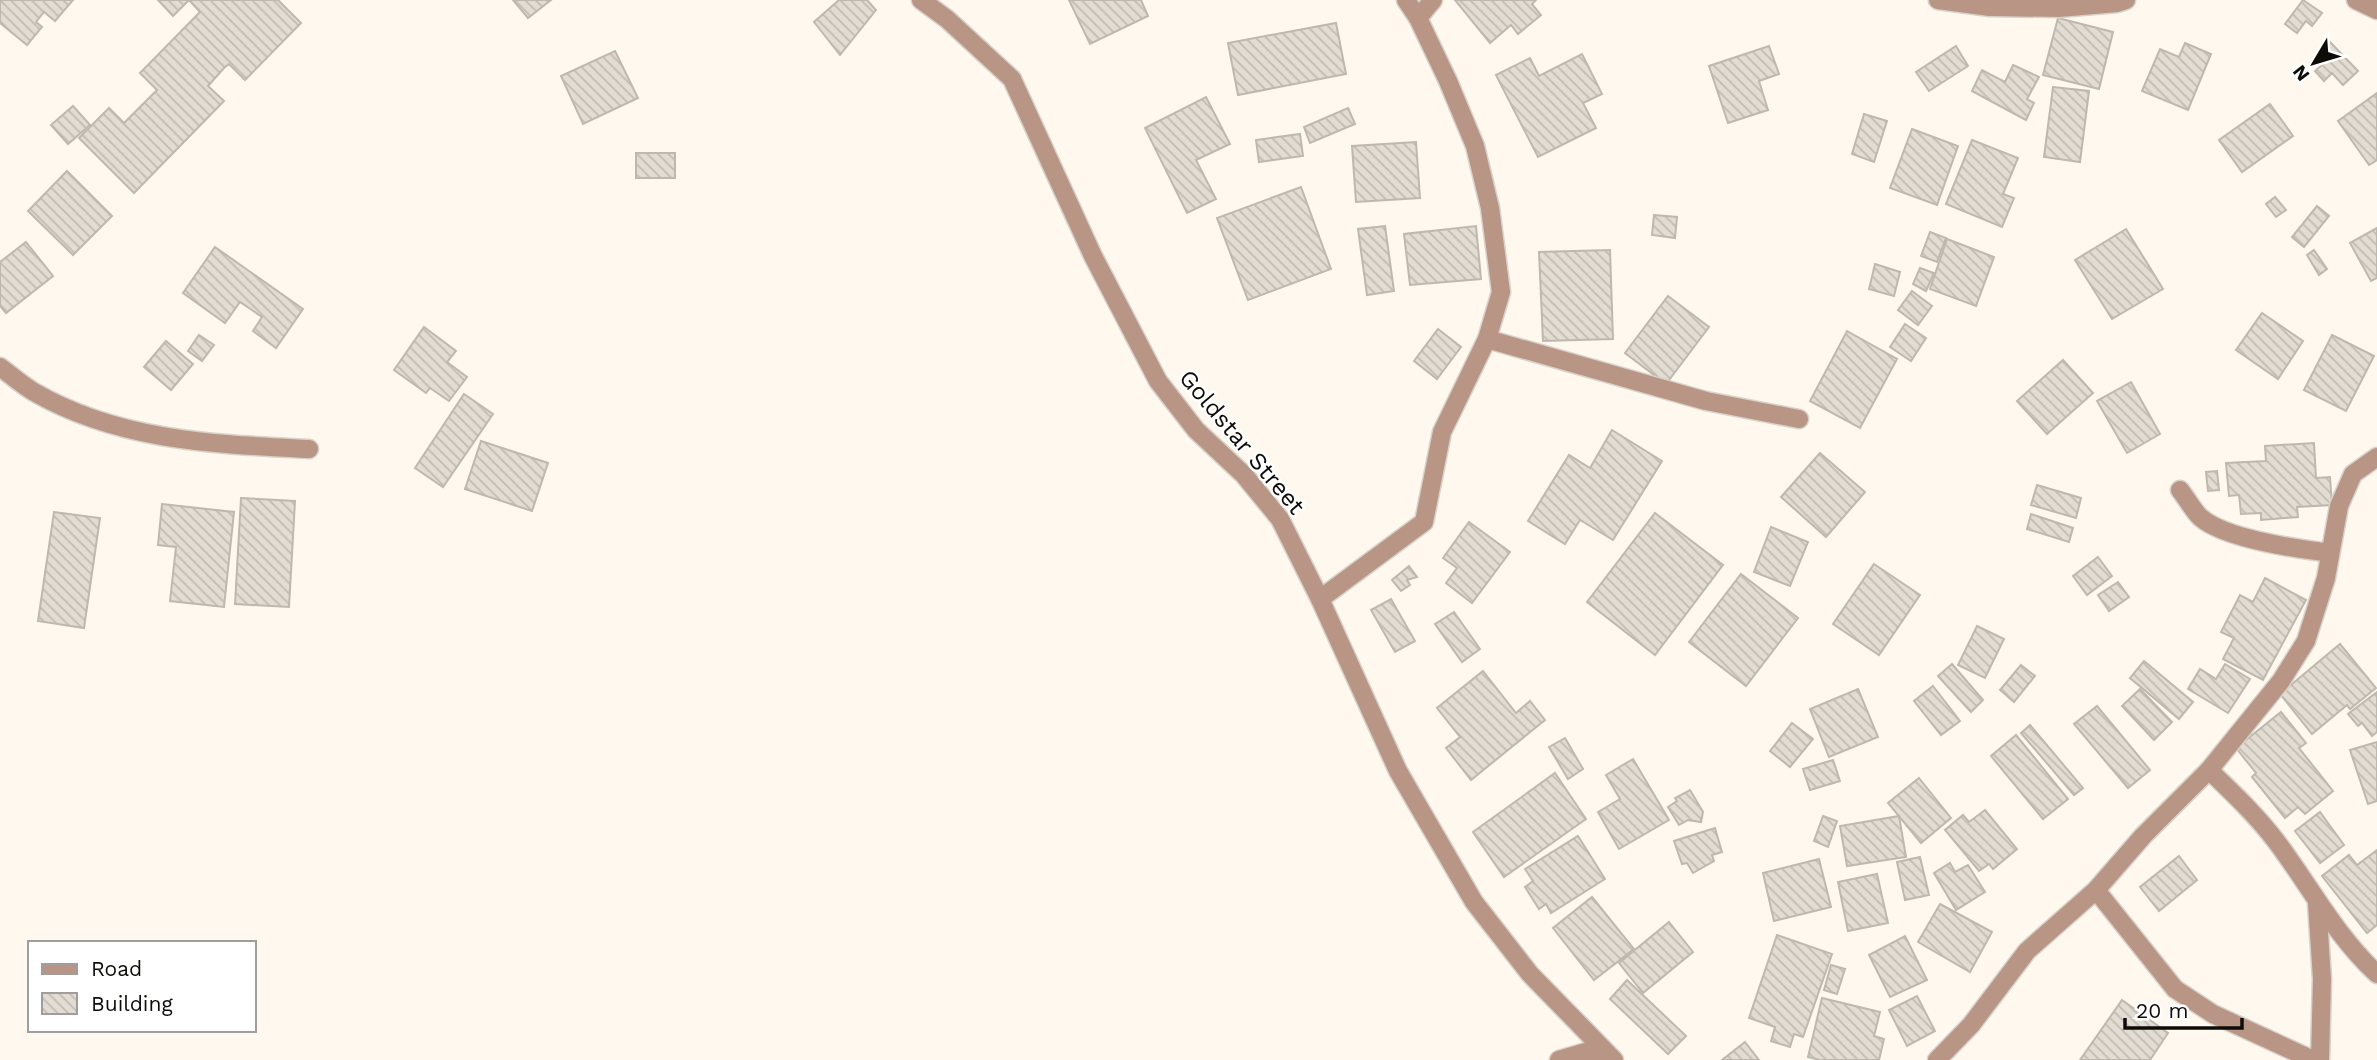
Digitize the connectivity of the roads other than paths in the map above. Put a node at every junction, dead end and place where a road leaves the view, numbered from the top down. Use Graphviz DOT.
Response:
graph roads {
  1 [pos="921,0"];
  2 [pos="1406,0"];
  3 [pos="1433,0"];
  4 [pos="1938,0"];
  5 [pos="2126,0"];
  6 [pos="2356,0"];
  7 [pos="2377,10"];
  8 [pos="1418,18"];
  9 [pos="1487,339"];
  10 [pos="0,367"];
  11 [pos="1799,419"];
  12 [pos="309,449"];
  13 [pos="2377,457"];
  14 [pos="2180,490"];
  15 [pos="2330,553"];
  16 [pos="1320,599"];
  17 [pos="2210,770"];
  18 [pos="2096,890"];
  19 [pos="2317,903"];
  20 [pos="2377,974"];
  21 [pos="1613,1059"];
  22 [pos="1559,1060"];
  23 [pos="1937,1060"];
  24 [pos="2313,1060"];
  25 [pos="2319,1060"];
  1 -- 16 [label="street, Goldstar Street"];
  2 -- 8 [label="street"];
  3 -- 8 [label="street"];
  4 -- 5 [label="street"];
  6 -- 7 [label="street"];
  8 -- 9 [label="street"];
  9 -- 11 [label="street"];
  9 -- 16 [label="street"];
  10 -- 12 [label="street"];
  13 -- 15 [label="street"];
  14 -- 15 [label="street"];
  15 -- 17 [label="street"];
  16 -- 21 [label="street, Goldstar Street"];
  17 -- 18 [label="street"];
  17 -- 19 [label="street"];
  18 -- 23 [label="street"];
  18 -- 24 [label="street"];
  19 -- 20 [label="street"];
  19 -- 25 [label="street"];
  21 -- 22 [label="street"];
}
